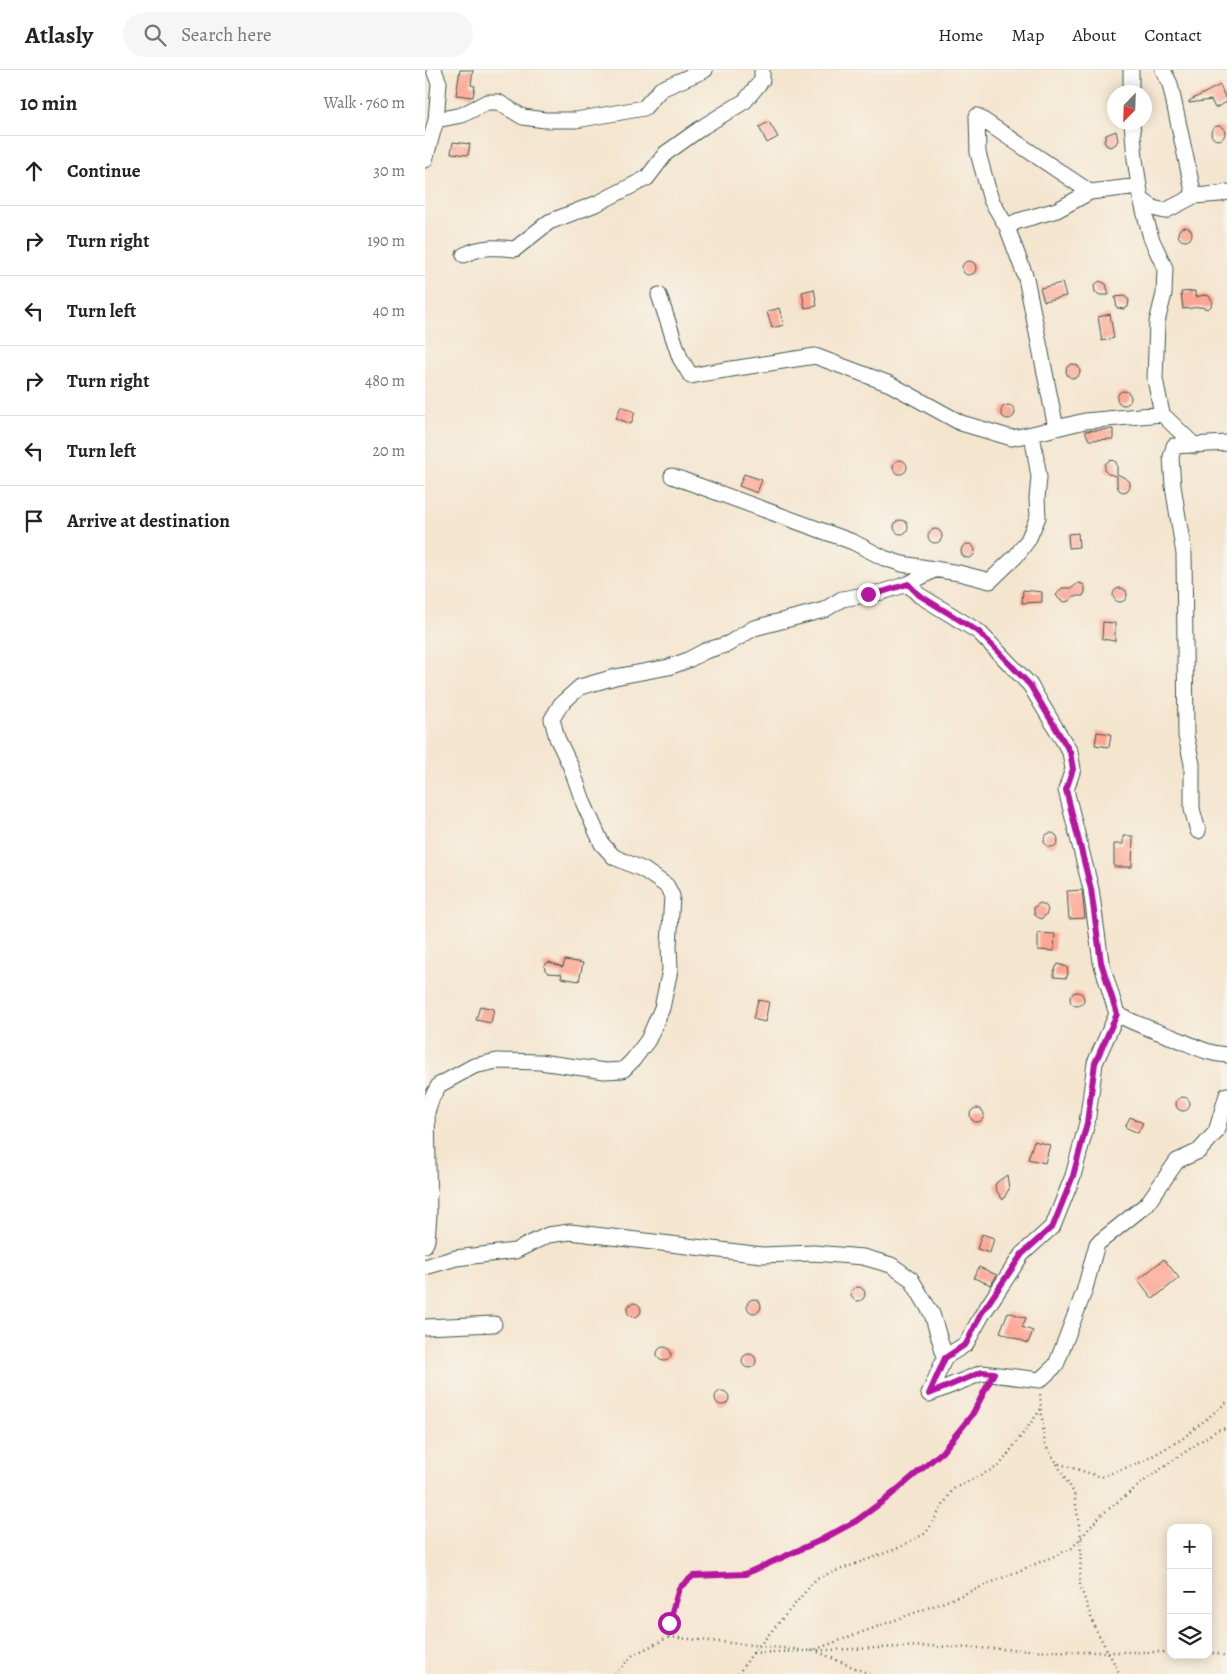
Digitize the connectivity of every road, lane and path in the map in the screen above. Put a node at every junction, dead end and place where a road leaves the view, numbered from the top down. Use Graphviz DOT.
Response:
graph roads {
  1 [pos="434,70"];
  2 [pos="705,70"];
  3 [pos="762,70"];
  4 [pos="1131,70"];
  5 [pos="1163,70"];
  6 [pos="1131,85"];
  7 [pos="435,120"];
  8 [pos="1133,130"];
  9 [pos="425,160"];
  10 [pos="1090,192"];
  11 [pos="1227,192"];
  12 [pos="1140,193"];
  13 [pos="1194,196"];
  14 [pos="1007,227"];
  15 [pos="464,255"];
  16 [pos="659,295"];
  17 [pos="1162,414"];
  18 [pos="1056,428"];
  19 [pos="1032,434"];
  20 [pos="1227,443"];
  21 [pos="1195,446"];
  22 [pos="673,476"];
  23 [pos="936,569"];
  24 [pos="908,584"];
  25 [pos="1198,831"];
  26 [pos="1117,1014"];
  27 [pos="1227,1055"];
  28 [pos="1227,1094"];
  29 [pos="425,1245"];
  30 [pos="425,1267"];
  31 [pos="494,1324"];
  32 [pos="425,1326"];
  33 [pos="945,1358"];
  34 [pos="994,1373"];
  35 [pos="1040,1380"];
  36 [pos="1227,1402"];
  37 [pos="1041,1409"];
  38 [pos="1227,1428"];
  39 [pos="1057,1463"];
  40 [pos="1081,1537"];
  41 [pos="669,1637"];
  42 [pos="760,1645"];
  43 [pos="811,1651"];
  44 [pos="1108,1652"];
  45 [pos="1167,1652"];
  46 [pos="1212,1653"];
  47 [pos="753,1654"];
  48 [pos="1227,1656"];
  49 [pos="615,1674"];
  50 [pos="739,1674"];
  51 [pos="869,1674"];
  52 [pos="1120,1674"];
  1 -- 7 [label="street"];
  2 -- 7 [label="street"];
  3 -- 15 [label="street"];
  4 -- 6 [label="street"];
  5 -- 13 [label="street"];
  7 -- 9 [label="street"];
  8 -- 12 [label="street"];
  10 -- 12 [label="street"];
  10 -- 14 [label="street"];
  10 -- 14 [label="street"];
  11 -- 13 [label="street"];
  12 -- 13 [label="street"];
  12 -- 17 [label="street"];
  14 -- 18 [label="street"];
  16 -- 19 [label="street"];
  17 -- 18 [label="street"];
  17 -- 21 [label="street"];
  18 -- 19 [label="street"];
  19 -- 23 [label="street"];
  20 -- 21 [label="street"];
  21 -- 25 [label="street"];
  22 -- 23 [label="street"];
  23 -- 24 [label="street"];
  24 -- 26 [label="street"];
  24 -- 29 [label="street"];
  26 -- 27 [label="street"];
  26 -- 33 [label="street"];
  28 -- 35 [label="street"];
  30 -- 33 [label="street"];
  31 -- 32 [label="street"];
  33 -- 34 [label="street"];
  34 -- 35 [label="street"];
  34 -- 41 [label="path"];
  35 -- 37 [label="path"];
  36 -- 39 [label="path"];
  37 -- 39 [label="path"];
  37 -- 42 [label="path"];
  38 -- 40 [label="path"];
  39 -- 40 [label="path"];
  40 -- 43 [label="path"];
  40 -- 44 [label="path"];
  41 -- 42 [label="path"];
  41 -- 49 [label="path"];
  42 -- 43 [label="path"];
  42 -- 47 [label="path"];
  43 -- 44 [label="path"];
  43 -- 47 [label="path"];
  43 -- 51 [label="path"];
  44 -- 45 [label="path"];
  44 -- 52 [label="path"];
  46 -- 48 [label="path"];
  47 -- 50 [label="path"];
}
